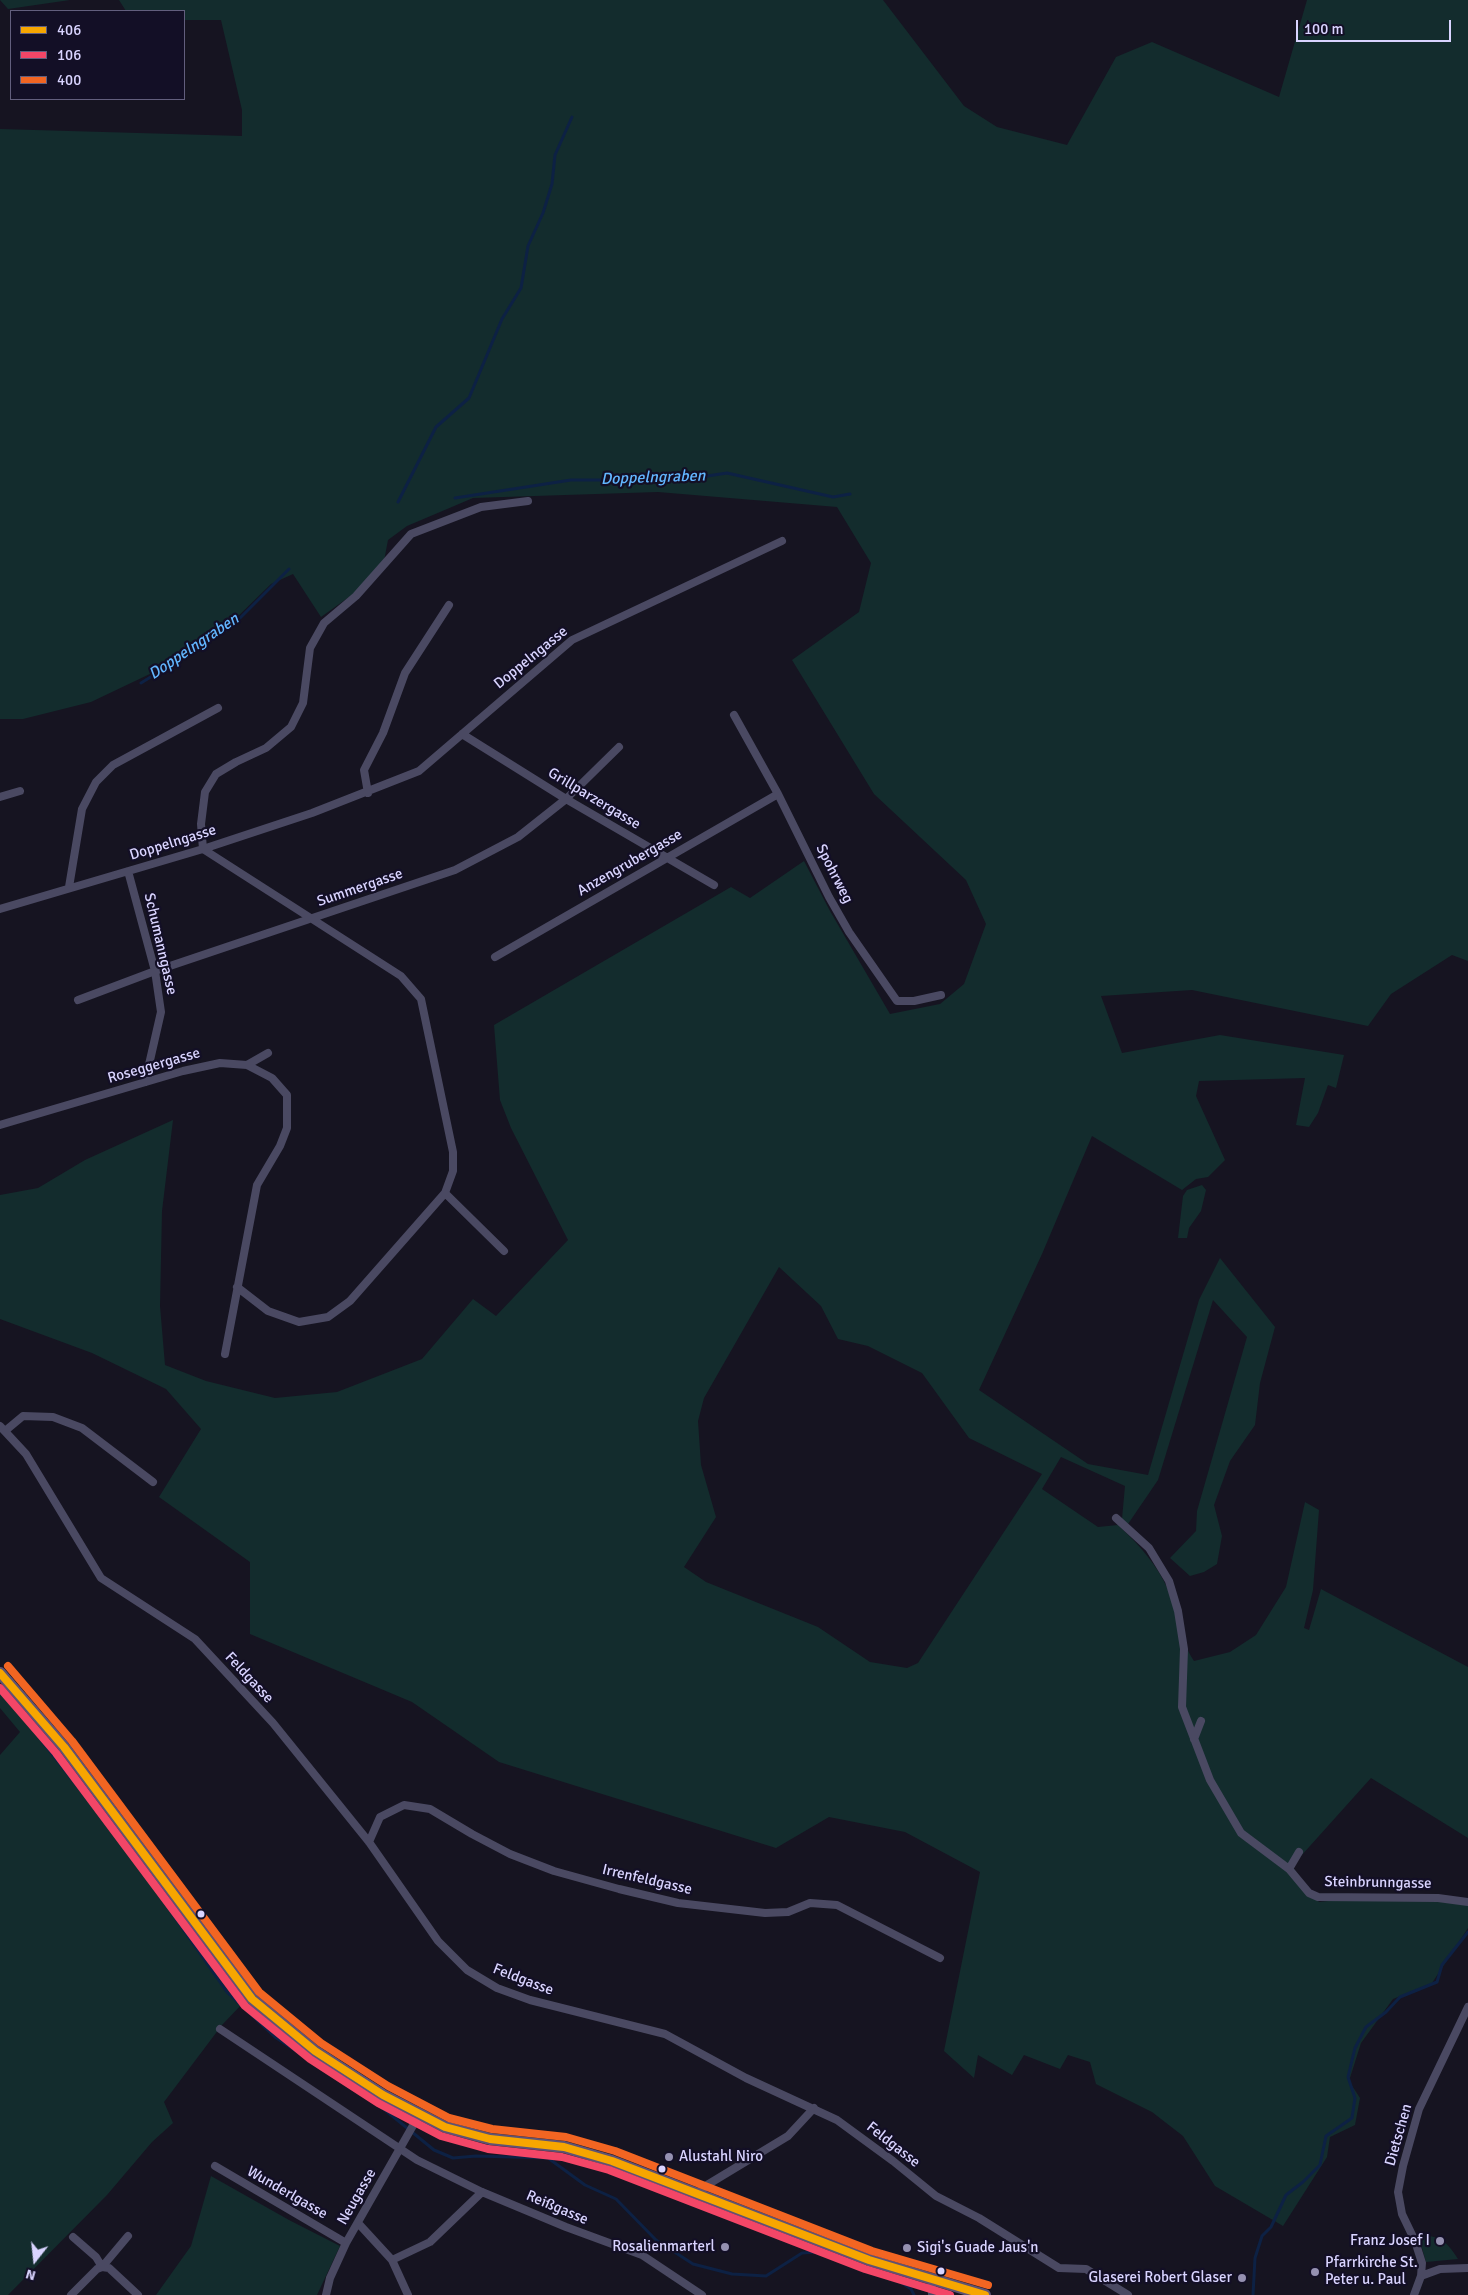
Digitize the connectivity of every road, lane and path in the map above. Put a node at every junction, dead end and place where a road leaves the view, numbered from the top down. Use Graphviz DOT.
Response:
graph roads {
  1 [pos="528,501"];
  2 [pos="782,541"];
  3 [pos="449,605"];
  4 [pos="218,708"];
  5 [pos="734,715"];
  6 [pos="462,734"];
  7 [pos="619,747"];
  8 [pos="20,791"];
  9 [pos="368,793"];
  10 [pos="778,794"];
  11 [pos="0,798"];
  12 [pos="566,799"];
  13 [pos="203,849"];
  14 [pos="666,858"];
  15 [pos="128,871"];
  16 [pos="714,885"];
  17 [pos="69,887"];
  18 [pos="0,909"];
  19 [pos="311,920"];
  20 [pos="495,957"];
  21 [pos="155,971"];
  22 [pos="940,995"];
  23 [pos="78,1000"];
  24 [pos="268,1053"];
  25 [pos="247,1065"];
  26 [pos="145,1082"];
  27 [pos="0,1126"];
  28 [pos="445,1193"];
  29 [pos="504,1251"];
  30 [pos="237,1287"];
  31 [pos="225,1354"];
  32 [pos="3,1428"];
  33 [pos="153,1482"];
  34 [pos="1116,1518"];
  35 [pos="0,1673"];
  36 [pos="1201,1721"];
  37 [pos="1194,1740"];
  38 [pos="369,1842"];
  39 [pos="1299,1852"];
  40 [pos="1289,1869"];
  41 [pos="1468,1902"];
  42 [pos="940,1958"];
  43 [pos="1468,2007"];
  44 [pos="220,2029"];
  45 [pos="814,2108"];
  46 [pos="419,2115"];
  47 [pos="401,2149"];
  48 [pos="215,2166"];
  49 [pos="482,2192"];
  50 [pos="697,2193"];
  51 [pos="358,2223"];
  52 [pos="128,2236"];
  53 [pos="73,2237"];
  54 [pos="346,2243"];
  55 [pos="392,2260"];
  56 [pos="102,2267"];
  57 [pos="1468,2268"];
  58 [pos="1421,2276"];
  59 [pos="932,2280"];
  60 [pos="71,2295"];
  61 [pos="138,2295"];
  62 [pos="326,2295"];
  63 [pos="408,2295"];
  64 [pos="702,2295"];
  65 [pos="932,2295"];
  66 [pos="985,2295"];
  67 [pos="1128,2295"];
  68 [pos="1414,2295"];
  1 -- 13 [label="street"];
  2 -- 6 [label="street, Doppelngasse"];
  3 -- 9 [label="street"];
  4 -- 17 [label="street"];
  5 -- 10 [label="street, Spohrweg"];
  6 -- 9 [label="street, Doppelngasse"];
  6 -- 12 [label="street, Grillparzergasse"];
  7 -- 12 [label="street, Summergasse"];
  8 -- 11 [label="street"];
  9 -- 13 [label="street, Doppelngasse"];
  10 -- 14 [label="street, Anzengrubergasse"];
  10 -- 22 [label="street, Spohrweg"];
  12 -- 14 [label="street, Grillparzergasse"];
  12 -- 19 [label="street, Summergasse"];
  13 -- 15 [label="street, Doppelngasse"];
  13 -- 19 [label="street"];
  14 -- 16 [label="street, Grillparzergasse"];
  14 -- 20 [label="street, Anzengrubergasse"];
  15 -- 17 [label="street, Doppelngasse"];
  15 -- 21 [label="street, Schumanngasse"];
  17 -- 18 [label="street, Doppelngasse"];
  19 -- 21 [label="street, Summergasse"];
  19 -- 28 [label="street"];
  21 -- 23 [label="street, Summergasse"];
  21 -- 26 [label="street, Schumanngasse"];
  24 -- 25 [label="street"];
  25 -- 26 [label="street, Roseggergasse"];
  25 -- 30 [label="street, Roseggergasse"];
  26 -- 27 [label="street, Roseggergasse"];
  28 -- 29 [label="street"];
  28 -- 30 [label="street"];
  30 -- 31 [label="street, Roseggergasse"];
  32 -- 33 [label="street"];
  32 -- 38 [label="street, Feldgasse"];
  34 -- 37 [label="street, Steinbrunngasse"];
  35 -- 46 [label="main road"];
  36 -- 37 [label="street"];
  37 -- 40 [label="street, Steinbrunngasse"];
  38 -- 42 [label="street, Irrenfeldgasse"];
  38 -- 45 [label="street, Feldgasse"];
  39 -- 40 [label="street"];
  40 -- 41 [label="street, Steinbrunngasse"];
  43 -- 58 [label="street, Dietschen"];
  44 -- 47 [label="street, Reißgasse"];
  45 -- 50 [label="street"];
  45 -- 67 [label="street, Feldgasse"];
  46 -- 47 [label="street, Neugasse"];
  46 -- 50 [label="main road"];
  47 -- 49 [label="street, Reißgasse"];
  47 -- 51 [label="street, Neugasse"];
  48 -- 54 [label="street, Wunderlgasse"];
  49 -- 55 [label="street"];
  49 -- 64 [label="street, Reißgasse"];
  50 -- 59 [label="main road"];
  51 -- 54 [label="street, Neugasse"];
  51 -- 55 [label="street"];
  52 -- 56 [label="street"];
  53 -- 56 [label="street"];
  54 -- 62 [label="street, Neugasse"];
  55 -- 63 [label="street"];
  56 -- 60 [label="street"];
  56 -- 61 [label="street"];
  57 -- 58 [label="street"];
  58 -- 68 [label="street"];
  59 -- 65 [label="street"];
  59 -- 66 [label="main road"];
}
